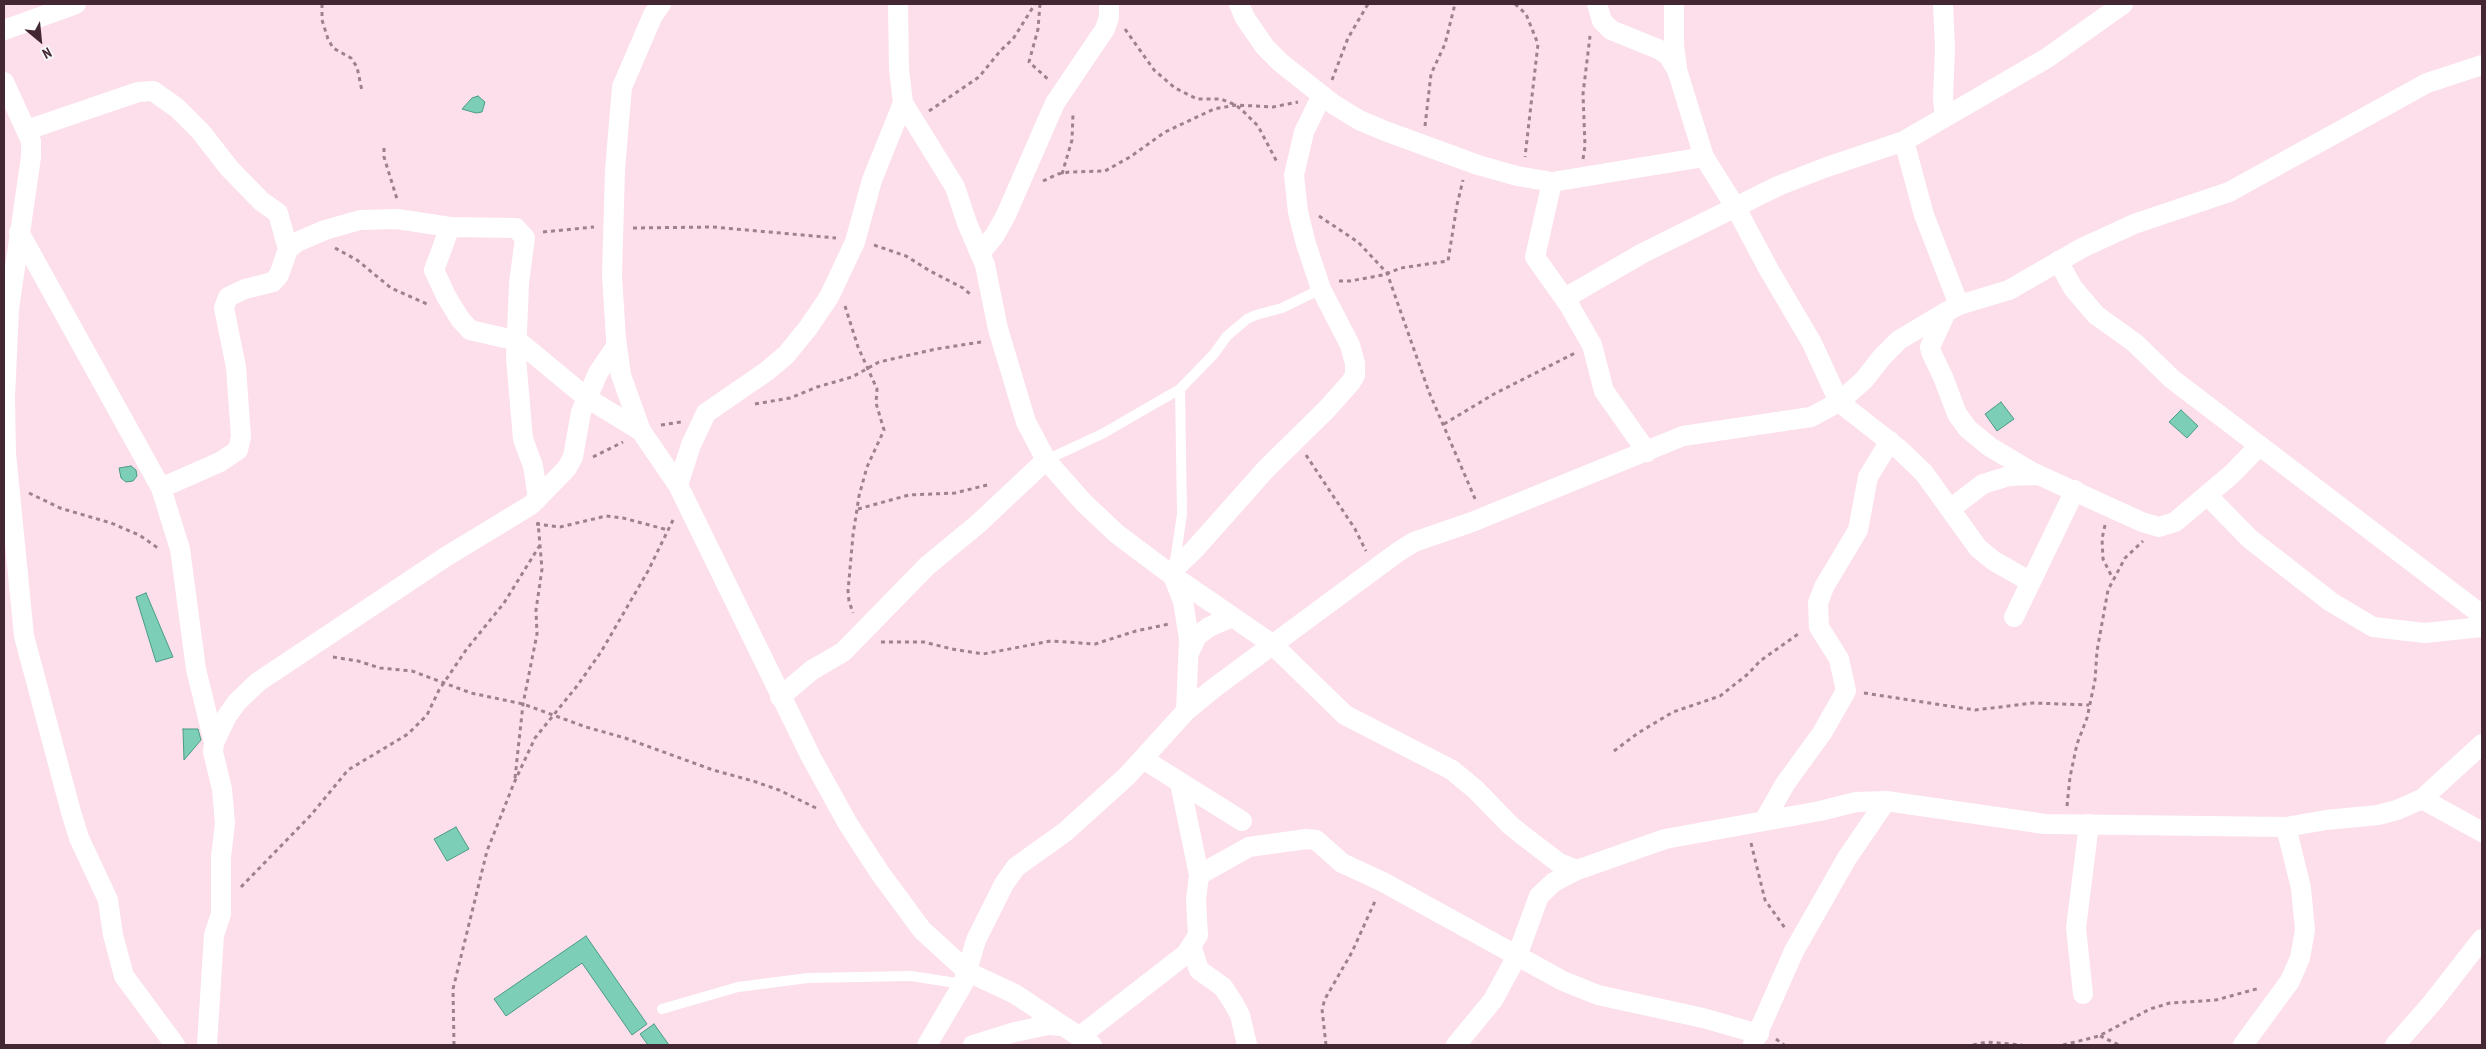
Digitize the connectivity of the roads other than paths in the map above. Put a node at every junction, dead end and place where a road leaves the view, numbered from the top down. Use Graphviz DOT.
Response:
graph roads {
  1 [pos="76,4"];
  2 [pos="660,4"];
  3 [pos="898,4"];
  4 [pos="1109,4"];
  5 [pos="1239,4"];
  6 [pos="1674,4"];
  7 [pos="1942,4"];
  8 [pos="2123,4"];
  9 [pos="1597,7"];
  10 [pos="4,30"];
  11 [pos="2482,65"];
  12 [pos="1677,70"];
  13 [pos="4,82"];
  14 [pos="1323,96"];
  15 [pos="903,103"];
  16 [pos="1946,116"];
  17 [pos="28,130"];
  18 [pos="1904,141"];
  19 [pos="1704,157"];
  20 [pos="1552,182"];
  21 [pos="1736,208"];
  22 [pos="450,226"];
  23 [pos="19,232"];
  24 [pos="288,249"];
  25 [pos="980,253"];
  26 [pos="2058,261"];
  27 [pos="1320,286"];
  28 [pos="1565,298"];
  29 [pos="1953,309"];
  30 [pos="518,341"];
  31 [pos="617,346"];
  32 [pos="1180,388"];
  33 [pos="587,398"];
  34 [pos="1839,402"];
  35 [pos="641,433"];
  36 [pos="1890,441"];
  37 [pos="2259,446"];
  38 [pos="1647,452"];
  39 [pos="1046,460"];
  40 [pos="2040,475"];
  41 [pos="161,488"];
  42 [pos="681,490"];
  43 [pos="2075,490"];
  44 [pos="2206,495"];
  45 [pos="538,498"];
  46 [pos="1950,509"];
  47 [pos="1172,573"];
  48 [pos="2031,582"];
  49 [pos="2482,615"];
  50 [pos="1232,617"];
  51 [pos="2014,617"];
  52 [pos="2482,627"];
  53 [pos="1272,644"];
  54 [pos="1189,653"];
  55 [pos="780,697"];
  56 [pos="236,702"];
  57 [pos="205,703"];
  58 [pos="1186,711"];
  59 [pos="214,743"];
  60 [pos="2482,744"];
  61 [pos="1144,759"];
  62 [pos="1180,783"];
  63 [pos="2422,799"];
  64 [pos="1886,801"];
  65 [pos="1242,821"];
  66 [pos="1755,823"];
  67 [pos="2089,824"];
  68 [pos="2286,827"];
  69 [pos="2482,832"];
  70 [pos="1577,870"];
  71 [pos="1199,875"];
  72 [pos="2482,939"];
  73 [pos="1192,948"];
  74 [pos="1517,956"];
  75 [pos="965,978"];
  76 [pos="2083,994"];
  77 [pos="662,1010"];
  78 [pos="1061,1026"];
  79 [pos="1755,1039"];
  80 [pos="1085,1041"];
  81 [pos="175,1045"];
  82 [pos="207,1045"];
  83 [pos="927,1045"];
  84 [pos="973,1045"];
  85 [pos="1246,1045"];
  86 [pos="1456,1045"];
  87 [pos="2243,1045"];
  88 [pos="2395,1045"];
  1 -- 10 [label="street"];
  2 -- 31 [label="street"];
  3 -- 15 [label="street"];
  4 -- 25 [label="street"];
  5 -- 14 [label="street"];
  6 -- 12 [label="street"];
  7 -- 16 [label="street"];
  8 -- 16 [label="street"];
  9 -- 12 [label="street"];
  11 -- 26 [label="street"];
  12 -- 19 [label="street"];
  13 -- 17 [label="street"];
  14 -- 20 [label="street"];
  14 -- 27 [label="street"];
  15 -- 25 [label="street"];
  15 -- 42 [label="street"];
  16 -- 18 [label="street"];
  17 -- 23 [label="street"];
  17 -- 24 [label="street"];
  18 -- 21 [label="street"];
  18 -- 29 [label="street"];
  19 -- 20 [label="street"];
  19 -- 21 [label="street"];
  20 -- 28 [label="street"];
  21 -- 28 [label="street"];
  21 -- 34 [label="street"];
  22 -- 24 [label="street"];
  22 -- 30 [label="street"];
  22 -- 30 [label="street"];
  23 -- 41 [label="street"];
  23 -- 81 [label="street"];
  24 -- 41 [label="street"];
  25 -- 39 [label="street"];
  26 -- 29 [label="street"];
  26 -- 37 [label="street"];
  27 -- 32 [label="lane"];
  27 -- 47 [label="street"];
  28 -- 38 [label="street"];
  29 -- 34 [label="street"];
  29 -- 40 [label="street"];
  30 -- 33 [label="street"];
  30 -- 45 [label="street"];
  31 -- 33 [label="street"];
  31 -- 35 [label="street"];
  32 -- 39 [label="lane"];
  32 -- 47 [label="lane"];
  33 -- 35 [label="street"];
  33 -- 45 [label="street"];
  34 -- 36 [label="street"];
  34 -- 38 [label="street"];
  35 -- 42 [label="street"];
  36 -- 46 [label="street"];
  36 -- 66 [label="street"];
  37 -- 44 [label="street"];
  37 -- 49 [label="street"];
  38 -- 53 [label="street"];
  39 -- 47 [label="street"];
  39 -- 55 [label="street"];
  40 -- 43 [label="street"];
  40 -- 46 [label="street"];
  41 -- 57 [label="street"];
  42 -- 55 [label="street"];
  43 -- 44 [label="street"];
  43 -- 48 [label="street"];
  44 -- 52 [label="street"];
  45 -- 56 [label="street"];
  46 -- 48 [label="street"];
  47 -- 50 [label="street"];
  47 -- 54 [label="street"];
  48 -- 51 [label="street"];
  50 -- 53 [label="street"];
  50 -- 54 [label="street"];
  53 -- 58 [label="street"];
  53 -- 70 [label="street"];
  54 -- 58 [label="street"];
  55 -- 75 [label="street"];
  56 -- 57 [label="street"];
  56 -- 59 [label="street"];
  57 -- 59 [label="street"];
  58 -- 61 [label="street"];
  59 -- 82 [label="street"];
  60 -- 63 [label="street"];
  61 -- 62 [label="street"];
  61 -- 75 [label="street"];
  62 -- 65 [label="street"];
  62 -- 71 [label="street"];
  63 -- 68 [label="street"];
  63 -- 69 [label="street"];
  64 -- 66 [label="street"];
  64 -- 67 [label="street"];
  64 -- 79 [label="street"];
  66 -- 70 [label="street"];
  67 -- 68 [label="street"];
  67 -- 76 [label="street"];
  68 -- 87 [label="street"];
  70 -- 74 [label="street"];
  71 -- 73 [label="street"];
  71 -- 74 [label="street"];
  72 -- 88 [label="street"];
  73 -- 80 [label="street"];
  73 -- 85 [label="street"];
  74 -- 79 [label="street"];
  74 -- 86 [label="street"];
  75 -- 77 [label="lane"];
  75 -- 78 [label="street"];
  75 -- 83 [label="street"];
  78 -- 80 [label="street"];
  78 -- 84 [label="street"];
}
